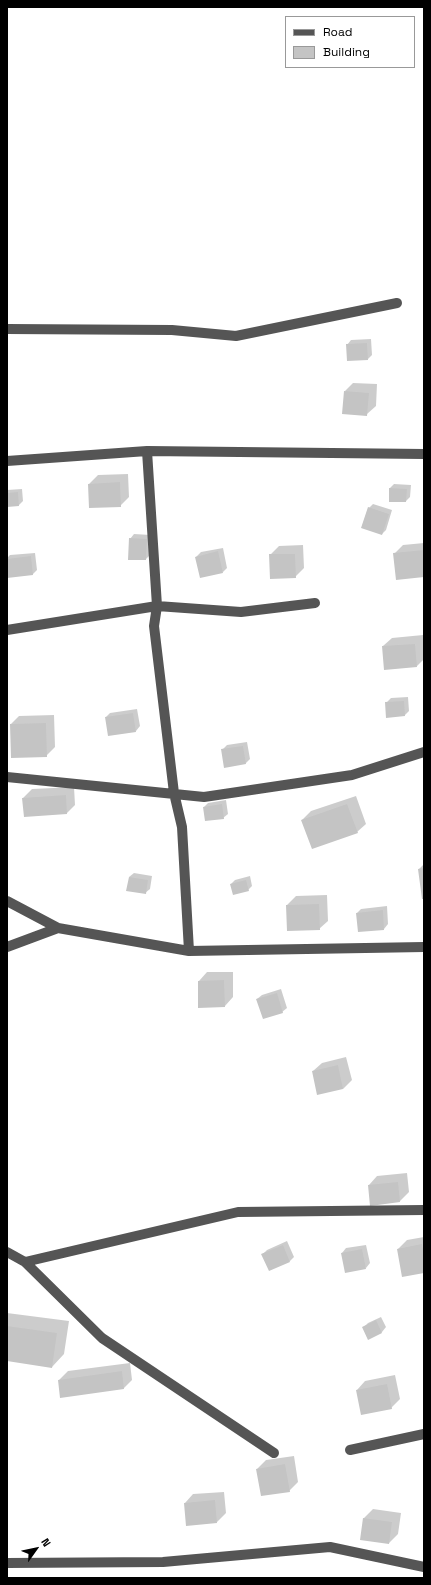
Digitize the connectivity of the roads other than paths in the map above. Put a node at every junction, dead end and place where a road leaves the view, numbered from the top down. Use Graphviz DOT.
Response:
graph roads {
  1 [pos="397,303"];
  2 [pos="7,329"];
  3 [pos="147,452"];
  4 [pos="424,454"];
  5 [pos="7,461"];
  6 [pos="315,603"];
  7 [pos="157,606"];
  8 [pos="7,630"];
  9 [pos="424,752"];
  10 [pos="7,777"];
  11 [pos="174,793"];
  12 [pos="7,901"];
  13 [pos="58,928"];
  14 [pos="7,947"];
  15 [pos="424,947"];
  16 [pos="189,951"];
  17 [pos="424,1210"];
  18 [pos="7,1252"];
  19 [pos="25,1262"];
  20 [pos="424,1434"];
  21 [pos="350,1450"];
  22 [pos="274,1453"];
  23 [pos="7,1563"];
  24 [pos="424,1567"];
  1 -- 2 [label="street"];
  3 -- 4 [label="street"];
  3 -- 5 [label="street"];
  3 -- 7 [label="street"];
  6 -- 7 [label="street"];
  7 -- 8 [label="street"];
  7 -- 11 [label="street"];
  9 -- 11 [label="street"];
  10 -- 11 [label="street"];
  11 -- 16 [label="street"];
  12 -- 13 [label="street"];
  13 -- 14 [label="street"];
  13 -- 16 [label="street"];
  15 -- 16 [label="street"];
  17 -- 19 [label="street"];
  18 -- 19 [label="street"];
  19 -- 22 [label="street"];
  20 -- 21 [label="street"];
  23 -- 24 [label="street"];
}
